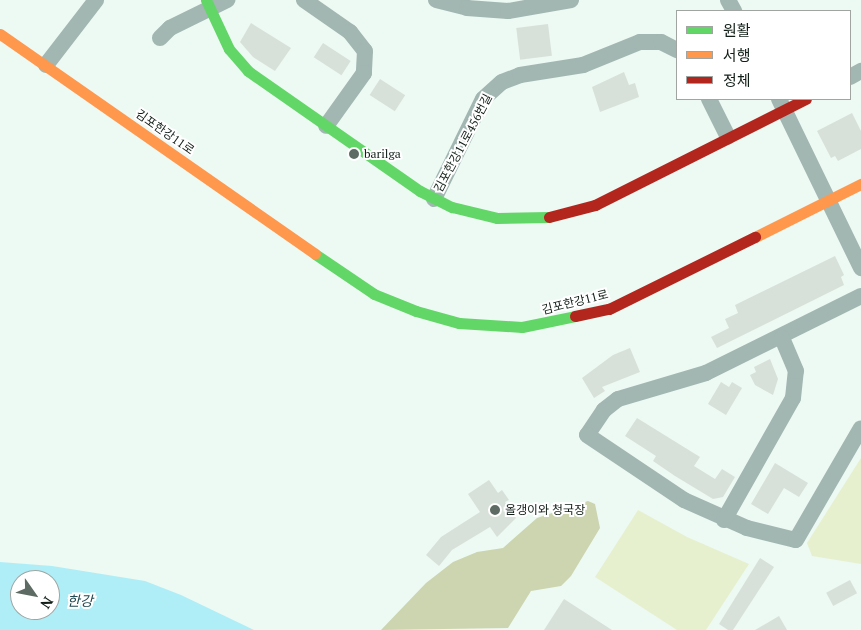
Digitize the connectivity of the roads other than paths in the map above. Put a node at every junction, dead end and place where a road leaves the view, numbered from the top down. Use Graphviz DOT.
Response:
graph roads {
  1 [pos="96,0"];
  2 [pos="227,0"];
  3 [pos="304,0"];
  4 [pos="436,0"];
  5 [pos="571,0"];
  6 [pos="208,4"];
  7 [pos="0,34"];
  8 [pos="160,38"];
  9 [pos="0,46"];
  10 [pos="676,50"];
  11 [pos="46,65"];
  12 [pos="709,100"];
  13 [pos="801,100"];
  14 [pos="782,104"];
  15 [pos="326,126"];
  16 [pos="728,137"];
  17 [pos="861,184"];
  18 [pos="434,198"];
  19 [pos="830,201"];
  20 [pos="314,255"];
  21 [pos="861,268"];
  22 [pos="861,296"];
  23 [pos="782,338"];
  24 [pos="861,428"];
  25 [pos="724,520"];
  1 -- 11 [label="street"];
  2 -- 6 [label="street"];
  3 -- 15 [label="street"];
  4 -- 5 [label="street"];
  6 -- 8 [label="street"];
  6 -- 15 [label="main road"];
  7 -- 11 [label="main road, 김포한강11로"];
  9 -- 20 [label="main road, 김포한강11로"];
  10 -- 18 [label="street, 김포한강11로456번길"];
  11 -- 20 [label="main road, 김포한강11로"];
  12 -- 16 [label="street"];
  13 -- 14 [label="main road, 김포한강11로456번길"];
  14 -- 16 [label="main road, 김포한강11로456번길"];
  14 -- 19 [label="street"];
  15 -- 18 [label="main road"];
  16 -- 18 [label="main road, 김포한강11로456번길"];
  17 -- 19 [label="main road, 김포한강11로"];
  19 -- 20 [label="main road, 김포한강11로"];
  19 -- 21 [label="street"];
  22 -- 23 [label="street"];
  23 -- 25 [label="street"];
  23 -- 25 [label="street"];
  24 -- 25 [label="street"];
}
